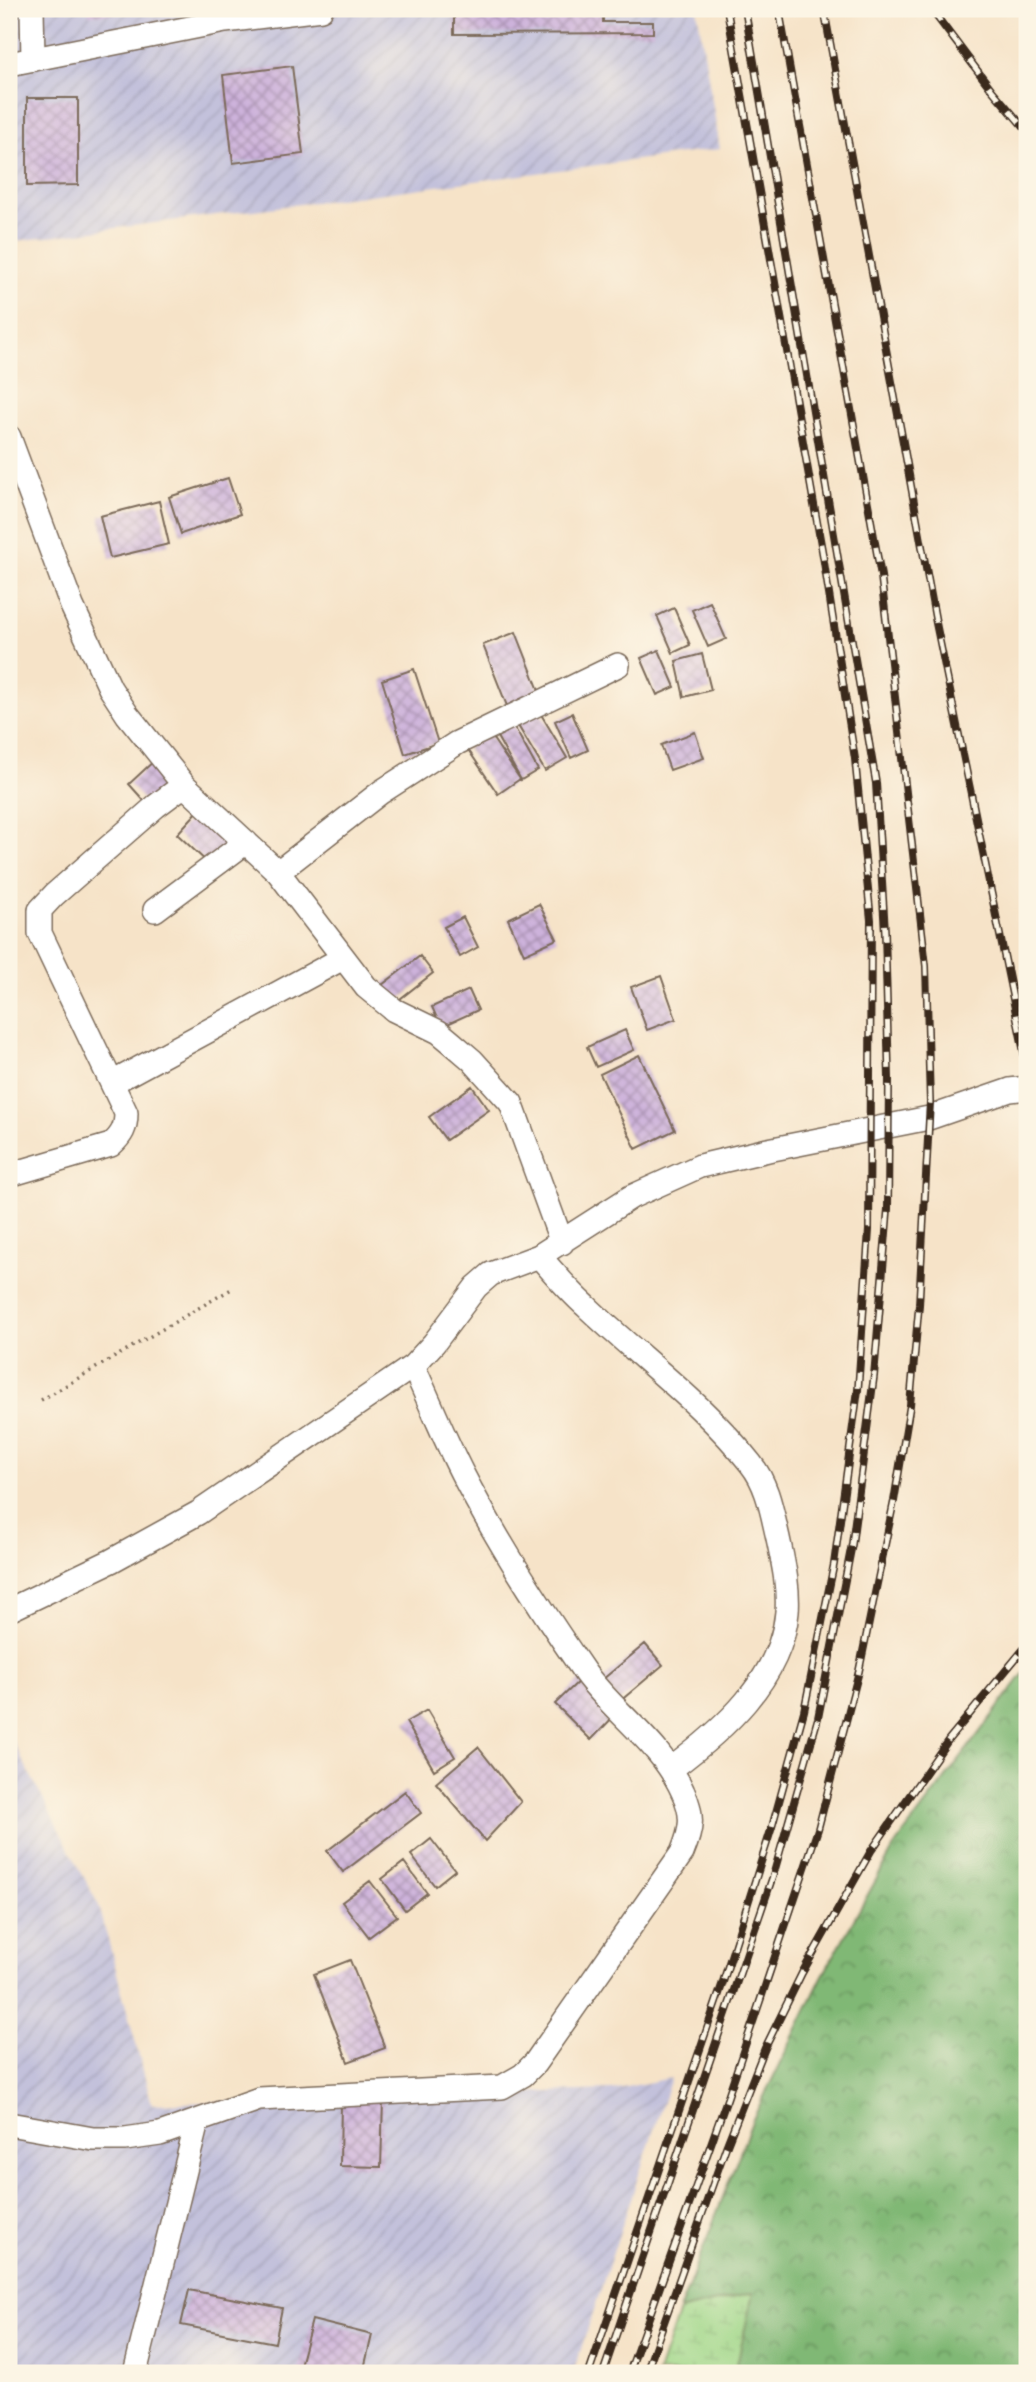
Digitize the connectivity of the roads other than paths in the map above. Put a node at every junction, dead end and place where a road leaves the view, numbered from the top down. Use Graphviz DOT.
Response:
graph roads {
  1 [pos="32,9"];
  2 [pos="321,9"];
  3 [pos="33,59"];
  4 [pos="9,64"];
  5 [pos="9,437"];
  6 [pos="618,666"];
  7 [pos="184,785"];
  8 [pos="246,842"];
  9 [pos="278,872"];
  10 [pos="155,910"];
  11 [pos="343,958"];
  12 [pos="111,1083"];
  13 [pos="1027,1088"];
  14 [pos="9,1175"];
  15 [pos="562,1243"];
  16 [pos="539,1256"];
  17 [pos="413,1366"];
  18 [pos="9,1610"];
  19 [pos="671,1769"];
  20 [pos="197,2122"];
  21 [pos="9,2124"];
  22 [pos="135,2373"];
  1 -- 3 [label="street"];
  2 -- 3 [label="street"];
  3 -- 4 [label="street"];
  5 -- 7 [label="street"];
  6 -- 9 [label="street"];
  7 -- 8 [label="street"];
  7 -- 12 [label="street"];
  8 -- 9 [label="street"];
  8 -- 10 [label="street"];
  9 -- 11 [label="street"];
  11 -- 12 [label="street"];
  11 -- 15 [label="street"];
  12 -- 14 [label="street"];
  13 -- 15 [label="street"];
  15 -- 16 [label="street"];
  16 -- 17 [label="street"];
  16 -- 19 [label="street"];
  17 -- 18 [label="street"];
  17 -- 19 [label="street"];
  19 -- 20 [label="street"];
  20 -- 21 [label="street"];
  20 -- 22 [label="street"];
}
